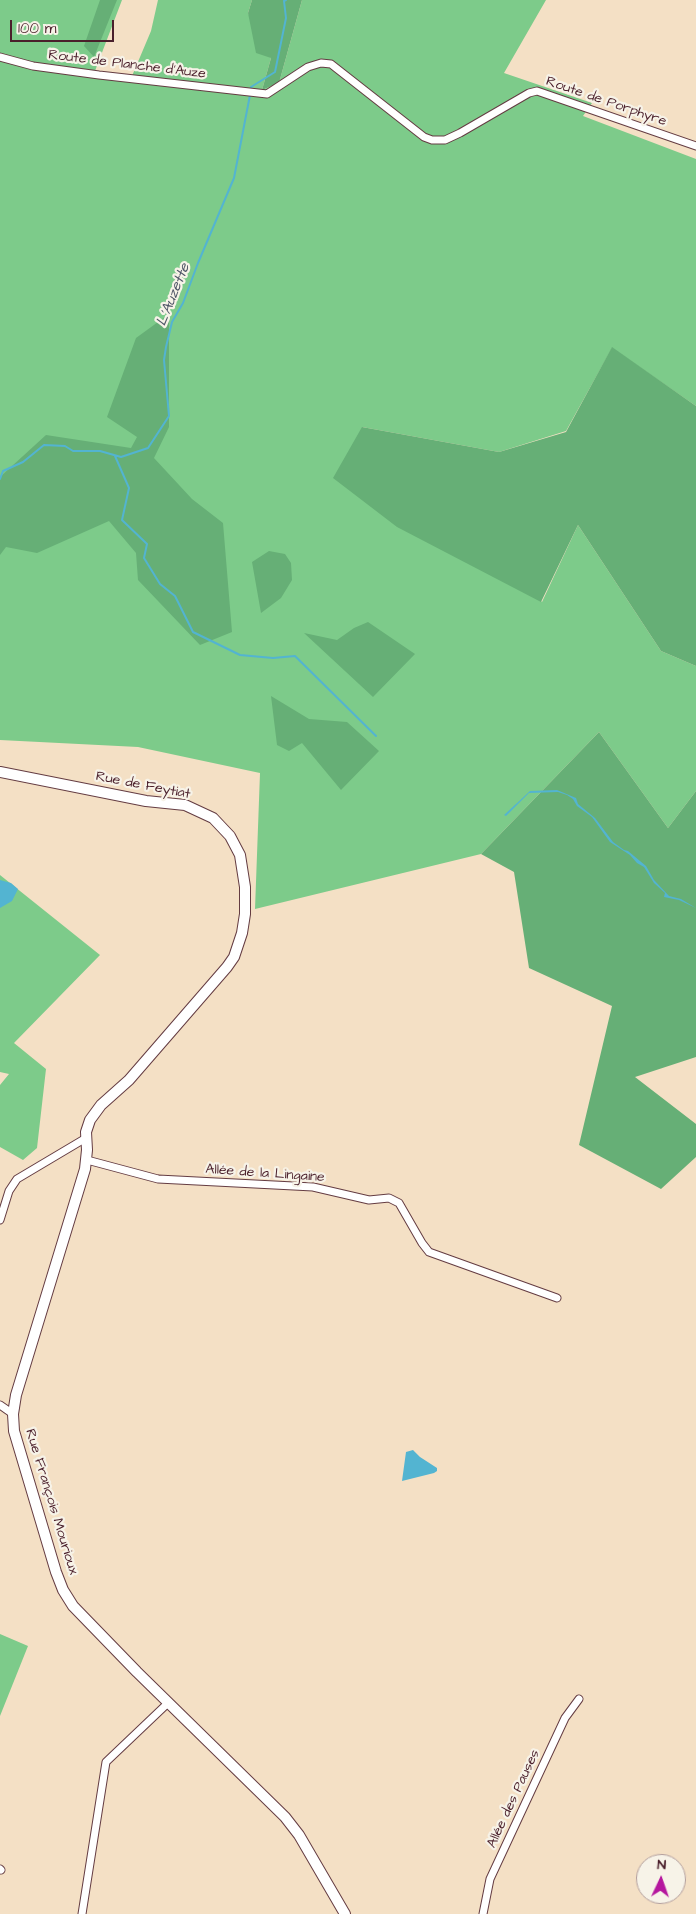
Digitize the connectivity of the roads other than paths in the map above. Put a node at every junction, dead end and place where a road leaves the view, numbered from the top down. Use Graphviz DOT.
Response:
graph roads {
  1 [pos="0,57"];
  2 [pos="249,92"];
  3 [pos="696,146"];
  4 [pos="0,772"];
  5 [pos="109,1098"];
  6 [pos="86,1138"];
  7 [pos="87,1160"];
  8 [pos="0,1220"];
  9 [pos="557,1298"];
  10 [pos="0,1405"];
  11 [pos="13,1414"];
  12 [pos="579,1698"];
  13 [pos="168,1703"];
  14 [pos="82,1914"];
  15 [pos="345,1914"];
  16 [pos="483,1914"];
  1 -- 2 [label="street, Route de Planche d'Auze"];
  2 -- 3 [label="street, Route de Porphyre"];
  4 -- 5 [label="street, Rue de Feytiat"];
  5 -- 6 [label="street, Rue François Mourioux"];
  6 -- 7 [label="street, Rue François Mourioux"];
  6 -- 8 [label="street"];
  7 -- 9 [label="street, Allée de la Lingaine"];
  7 -- 11 [label="street, Rue François Mourioux"];
  10 -- 11 [label="street"];
  11 -- 13 [label="street, Rue François Mourioux"];
  12 -- 16 [label="street, Allée des Pauses"];
  13 -- 14 [label="street"];
  13 -- 15 [label="street, Rue François Mourioux"];
}
